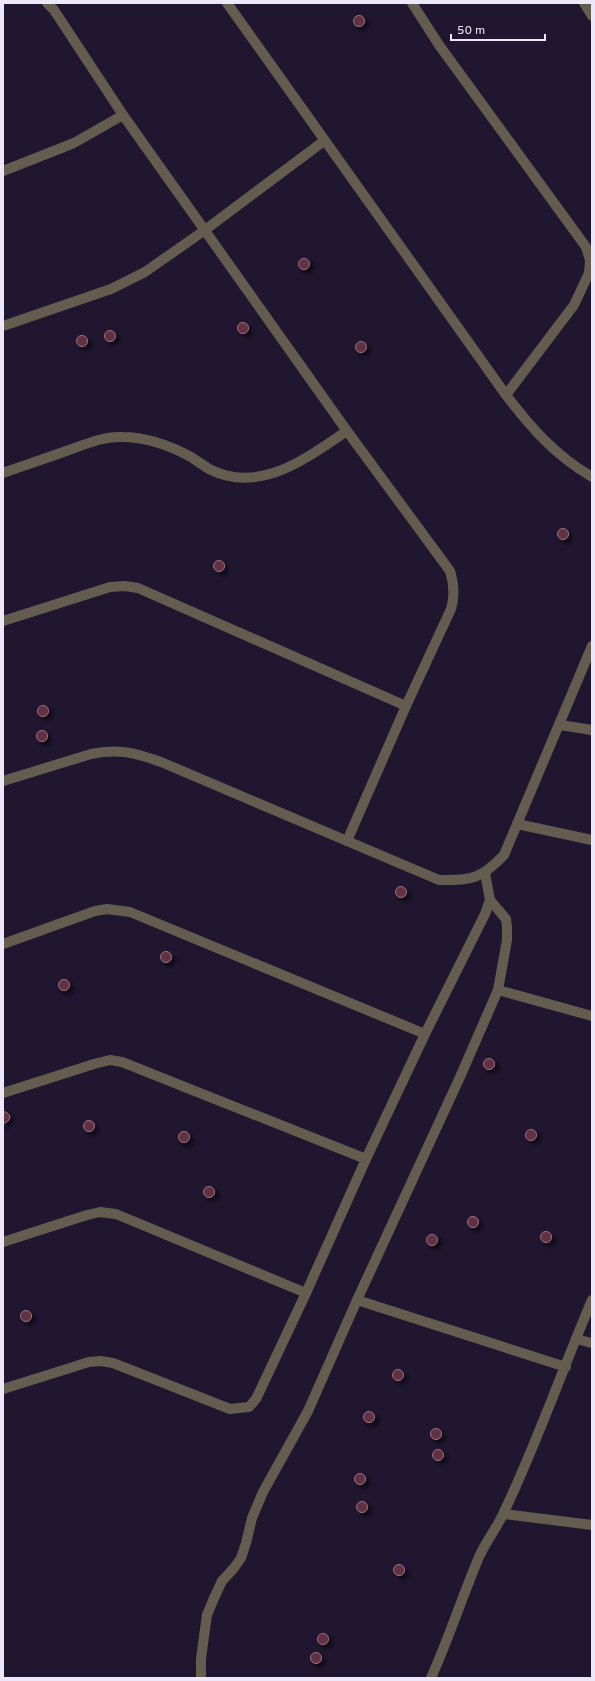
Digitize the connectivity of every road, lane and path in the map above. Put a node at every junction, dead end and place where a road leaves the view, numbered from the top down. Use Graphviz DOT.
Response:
graph roads {
  1 [pos="47,3"];
  2 [pos="227,3"];
  3 [pos="412,3"];
  4 [pos="584,3"];
  5 [pos="592,16"];
  6 [pos="123,115"];
  7 [pos="324,140"];
  8 [pos="3,171"];
  9 [pos="205,230"];
  10 [pos="3,326"];
  11 [pos="506,395"];
  12 [pos="347,431"];
  13 [pos="3,473"];
  14 [pos="592,477"];
  15 [pos="3,620"];
  16 [pos="592,646"];
  17 [pos="406,706"];
  18 [pos="560,724"];
  19 [pos="592,730"];
  20 [pos="4,778"];
  21 [pos="517,824"];
  22 [pos="592,840"];
  23 [pos="347,842"];
  24 [pos="485,873"];
  25 [pos="490,900"];
  26 [pos="3,944"];
  27 [pos="498,990"];
  28 [pos="592,1016"];
  29 [pos="424,1034"];
  30 [pos="3,1093"];
  31 [pos="366,1159"];
  32 [pos="3,1242"];
  33 [pos="306,1292"];
  34 [pos="357,1300"];
  35 [pos="592,1300"];
  36 [pos="576,1339"];
  37 [pos="592,1343"];
  38 [pos="566,1367"];
  39 [pos="3,1389"];
  40 [pos="504,1514"];
  41 [pos="592,1525"];
  42 [pos="201,1678"];
  43 [pos="431,1678"];
  1 -- 6 [label="street"];
  2 -- 7 [label="street"];
  3 -- 11 [label="street"];
  4 -- 5 [label="street"];
  6 -- 8 [label="street"];
  6 -- 9 [label="street"];
  7 -- 9 [label="street"];
  7 -- 11 [label="street"];
  9 -- 10 [label="street"];
  9 -- 12 [label="street"];
  11 -- 14 [label="street"];
  12 -- 13 [label="street"];
  12 -- 17 [label="street"];
  15 -- 17 [label="street"];
  16 -- 18 [label="street"];
  17 -- 23 [label="street"];
  18 -- 19 [label="street"];
  18 -- 21 [label="street"];
  20 -- 23 [label="street"];
  21 -- 22 [label="street"];
  21 -- 24 [label="street"];
  23 -- 24 [label="street"];
  24 -- 25 [label="street"];
  25 -- 27 [label="street"];
  25 -- 29 [label="street"];
  26 -- 29 [label="street"];
  27 -- 28 [label="street"];
  27 -- 34 [label="street"];
  29 -- 31 [label="street"];
  30 -- 31 [label="street"];
  31 -- 33 [label="street"];
  32 -- 33 [label="street"];
  33 -- 39 [label="street"];
  34 -- 38 [label="street"];
  34 -- 42 [label="street"];
  35 -- 36 [label="street"];
  36 -- 37 [label="street"];
  36 -- 38 [label="street"];
  38 -- 40 [label="street"];
  40 -- 41 [label="street"];
  40 -- 43 [label="street"];
}
